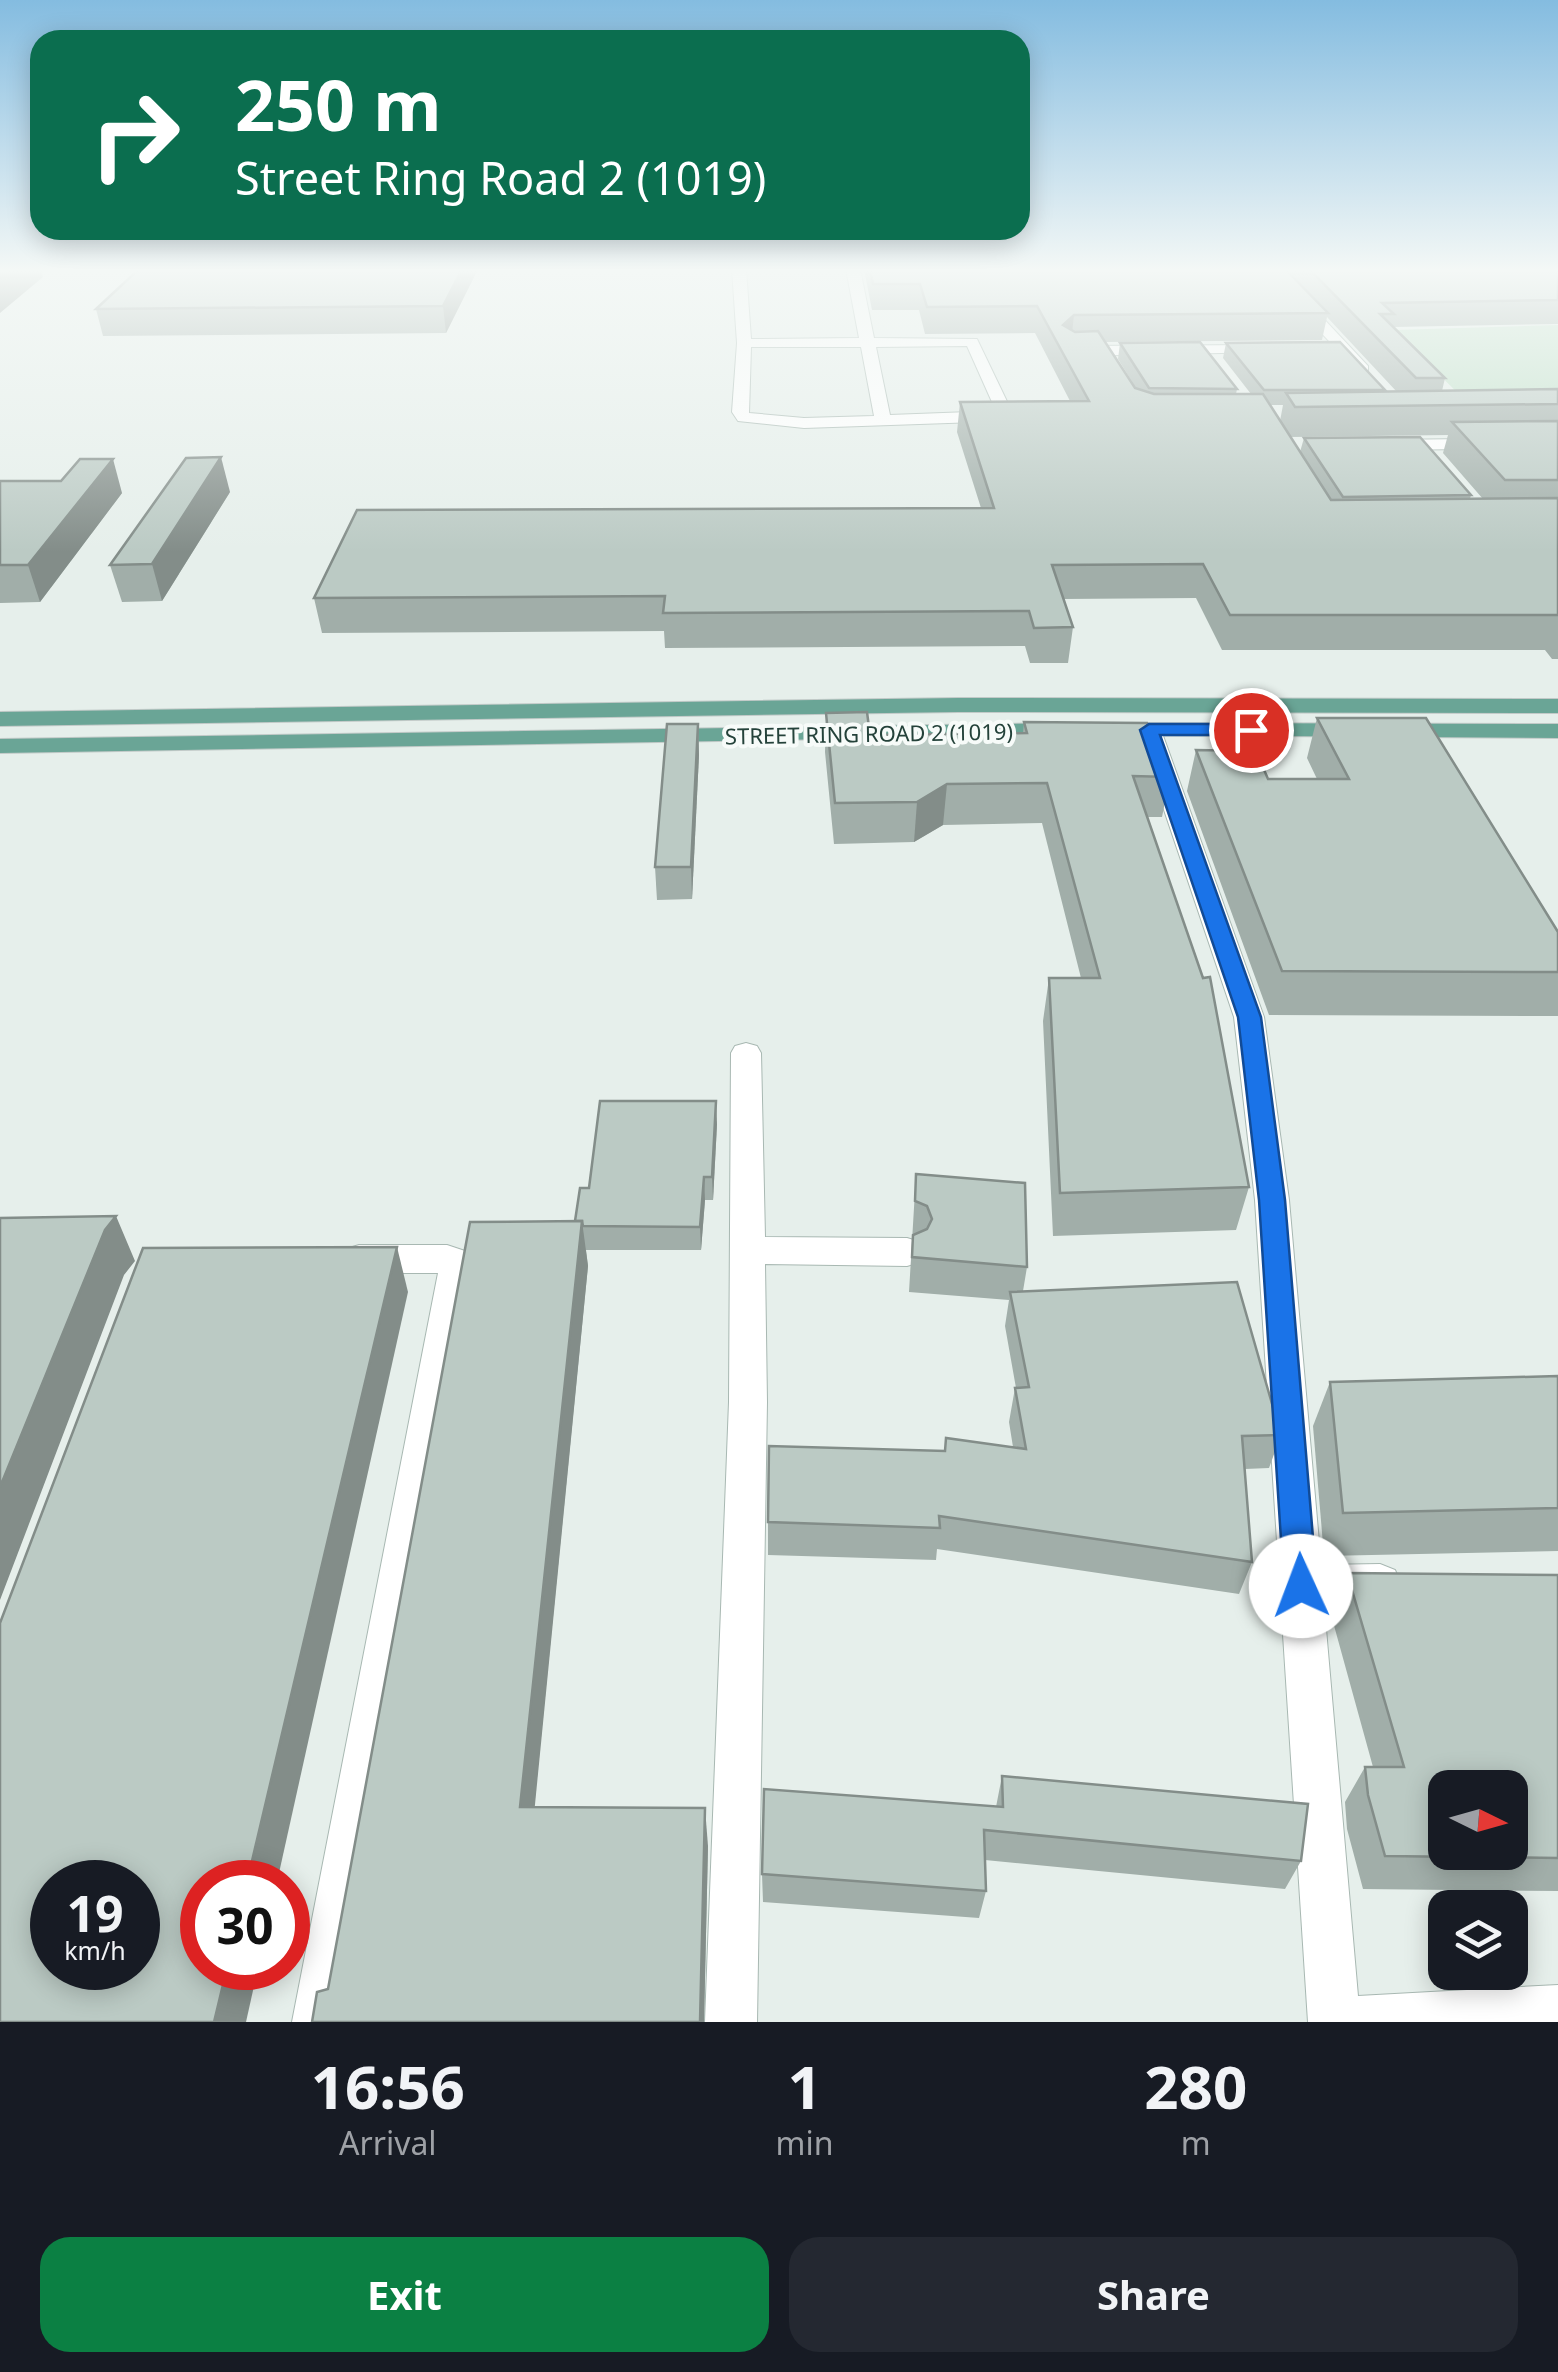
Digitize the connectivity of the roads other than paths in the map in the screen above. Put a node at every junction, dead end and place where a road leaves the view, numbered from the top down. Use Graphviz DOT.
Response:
graph roads {
  1 [pos="743,363"];
  2 [pos="871,363"];
  3 [pos="982,363"];
  4 [pos="1357,363"];
  5 [pos="1379,388"];
  6 [pos="882,421"];
  7 [pos="1558,443"];
  8 [pos="1422,444"];
  9 [pos="1369,445"];
  10 [pos="1444,470"];
  11 [pos="1558,706"];
  12 [pos="0,719"];
  13 [pos="1149,730"];
  14 [pos="1558,731"];
  15 [pos="0,746"];
  16 [pos="746,1053"];
  17 [pos="746,1250"];
  18 [pos="907,1252"];
  19 [pos="334,1259"];
  20 [pos="1420,1583"];
  21 [pos="1301,1586"];
  22 [pos="1558,2011"];
  23 [pos="318,2022"];
  24 [pos="731,2022"];
  25 [pos="1334,2022"];
  26 [pos="1358,2022"];
  1 -- 6 [label="street"];
  2 -- 6 [label="street"];
  3 -- 6 [label="street"];
  4 -- 5 [label="street"];
  7 -- 8 [label="street"];
  8 -- 9 [label="street"];
  8 -- 10 [label="street"];
  11 -- 12 [label="main road, STREET RING ROAD 2 (1019)"];
  13 -- 14 [label="main road, STREET RING ROAD 2 (1019)"];
  13 -- 15 [label="main road, STREET RING ROAD 2 (1019)"];
  13 -- 21 [label="street"];
  16 -- 17 [label="street"];
  17 -- 18 [label="street"];
  17 -- 24 [label="street"];
  19 -- 23 [label="street"];
  20 -- 21 [label="street"];
  21 -- 25 [label="street"];
  22 -- 26 [label="street"];
}
